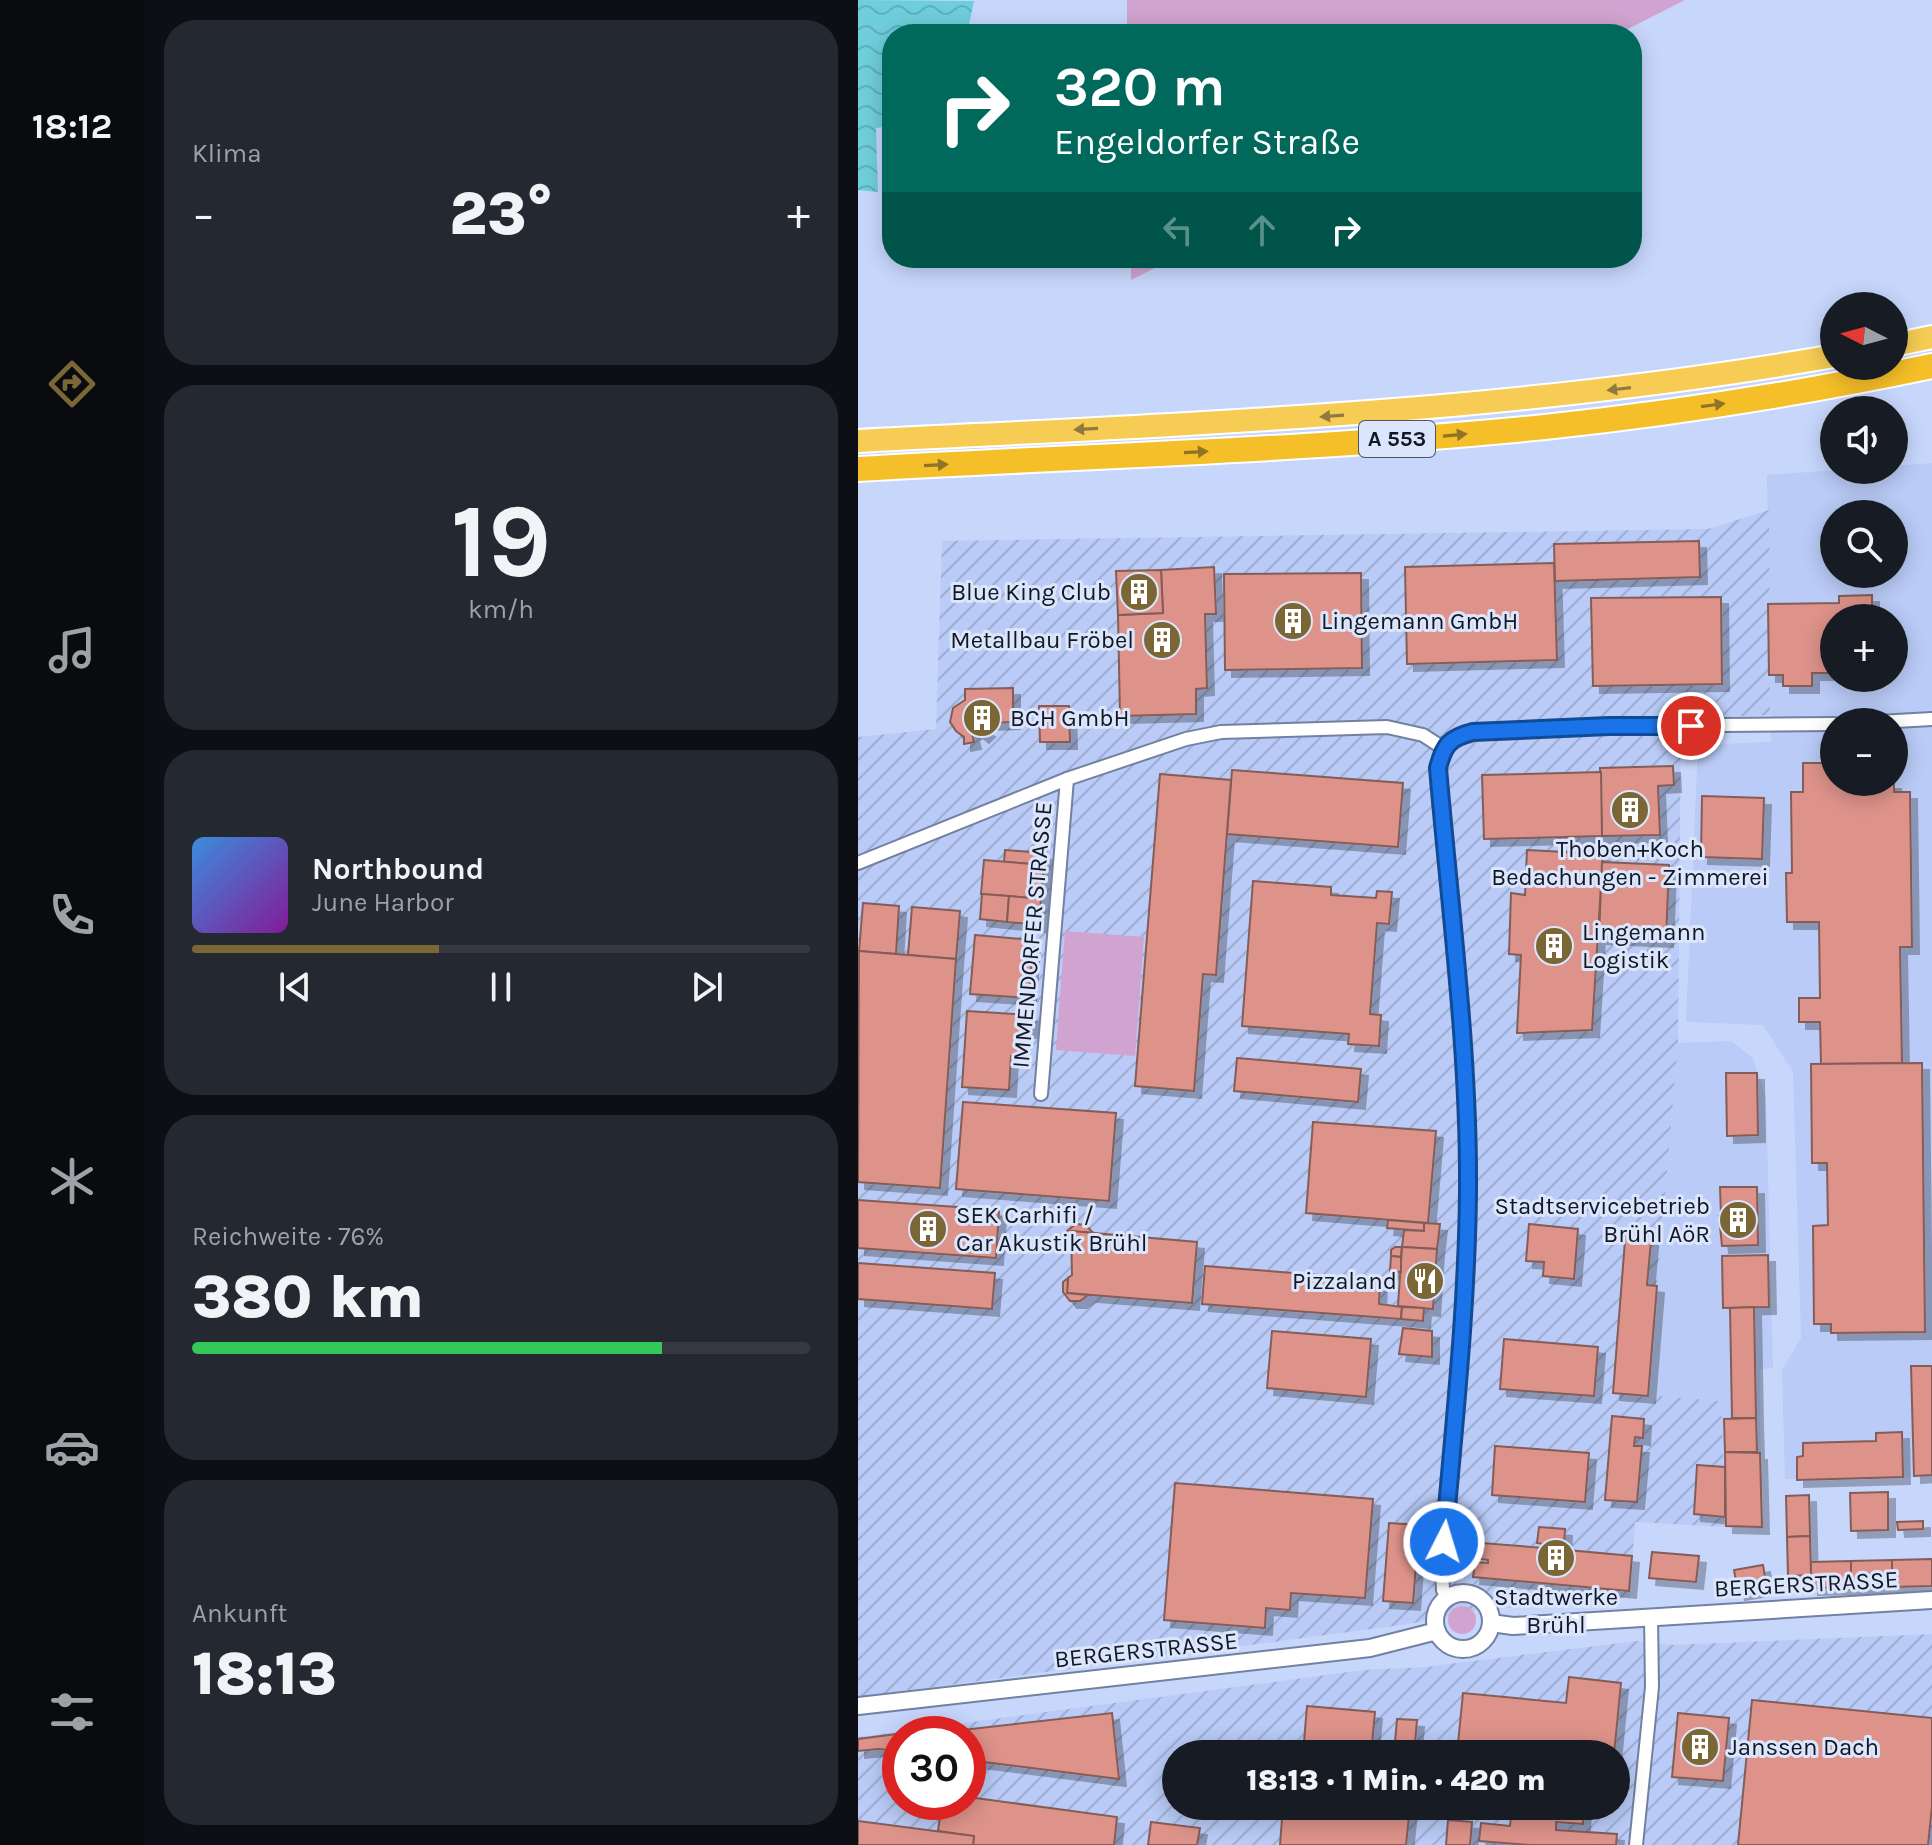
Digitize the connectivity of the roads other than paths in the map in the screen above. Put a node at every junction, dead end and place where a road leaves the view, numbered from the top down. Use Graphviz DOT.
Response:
graph roads {
  1 [pos="1932,337"];
  2 [pos="1908,342"];
  3 [pos="1820,358"];
  4 [pos="1932,366"];
  5 [pos="858,441"];
  6 [pos="858,469"];
  7 [pos="1932,719"];
  8 [pos="1908,720"];
  9 [pos="1820,724"];
  10 [pos="1443,748"];
  11 [pos="1067,779"];
  12 [pos="858,863"];
  13 [pos="1041,1094"];
  14 [pos="1447,1598"];
  15 [pos="1932,1600"];
  16 [pos="1651,1617"];
  17 [pos="1491,1623"];
  18 [pos="1437,1631"];
  19 [pos="858,1706"];
  20 [pos="1636,1845"];
  1 -- 2 [label="highway"];
  3 -- 5 [label="highway, A 553, one-way"];
  6 -- 4 [label="highway, A 553, one-way"];
  7 -- 8 [label="street"];
  9 -- 10 [label="street"];
  10 -- 11 [label="street, IMMENDORFER STRASSE"];
  10 -- 14 [label="street"];
  11 -- 12 [label="street, IMMENDORFER STRASSE"];
  11 -- 13 [label="street, IMMENDORFER STRASSE"];
  14 -- 17 [label="street"];
  14 -- 18 [label="street"];
  15 -- 16 [label="street, BERGERSTRASSE"];
  16 -- 17 [label="street, BERGERSTRASSE"];
  16 -- 20 [label="street"];
  17 -- 18 [label="street"];
  18 -- 19 [label="street, BERGERSTRASSE"];
}
